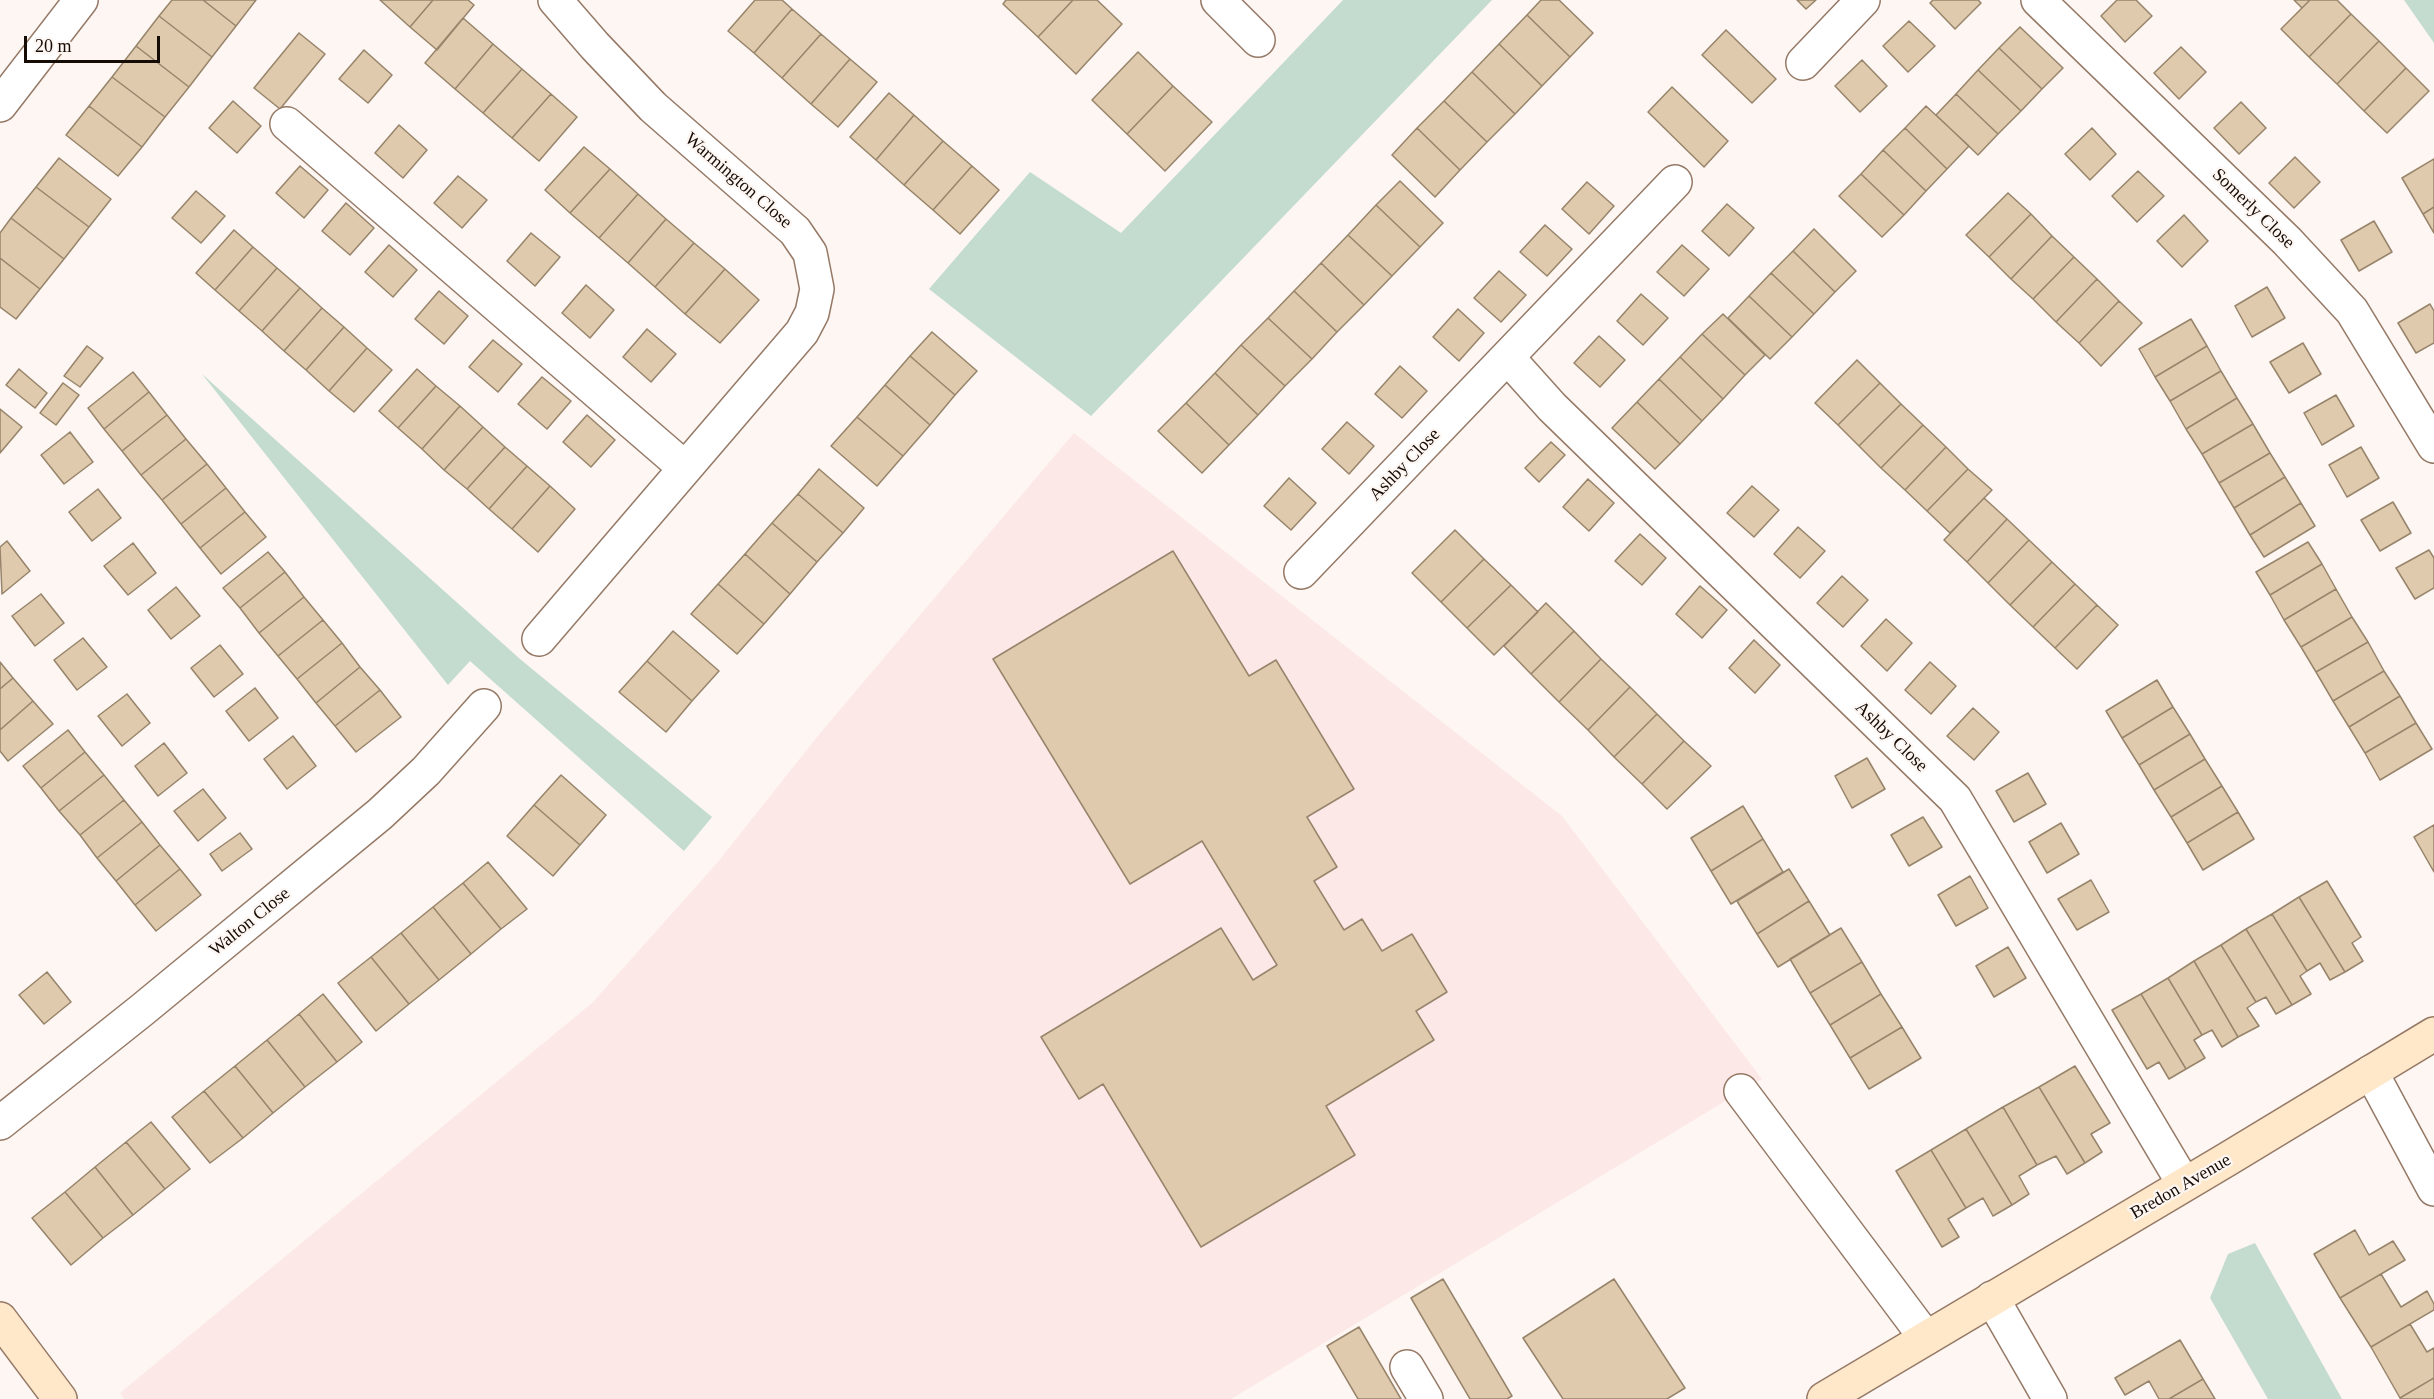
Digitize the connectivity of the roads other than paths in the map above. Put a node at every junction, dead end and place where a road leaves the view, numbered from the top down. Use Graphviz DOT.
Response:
graph roads {
  1 [pos="81,0"];
  2 [pos="555,0"];
  3 [pos="1218,0"];
  4 [pos="1863,0"];
  5 [pos="2038,0"];
  6 [pos="1258,40"];
  7 [pos="1803,63"];
  8 [pos="0,105"];
  9 [pos="287,124"];
  10 [pos="1675,182"];
  11 [pos="1508,358"];
  12 [pos="2434,446"];
  13 [pos="685,468"];
  14 [pos="1302,572"];
  15 [pos="539,639"];
  16 [pos="484,706"];
  17 [pos="2434,1034"];
  18 [pos="2371,1072"];
  19 [pos="1741,1091"];
  20 [pos="0,1123"];
  21 [pos="2184,1184"];
  22 [pos="2434,1189"];
  23 [pos="1992,1298"];
  24 [pos="0,1319"];
  25 [pos="1926,1338"];
  26 [pos="1407,1367"];
  27 [pos="60,1399"];
  28 [pos="1426,1399"];
  29 [pos="1824,1399"];
  30 [pos="2050,1399"];
  1 -- 8 [label="street"];
  2 -- 13 [label="street, Warmington Close"];
  3 -- 6 [label="street"];
  4 -- 7 [label="street"];
  5 -- 12 [label="street, Somerly Close"];
  9 -- 13 [label="street"];
  10 -- 11 [label="street, Ashby Close"];
  11 -- 14 [label="street, Ashby Close"];
  11 -- 21 [label="street, Ashby Close"];
  13 -- 15 [label="street, Warmington Close"];
  16 -- 20 [label="street, Walton Close"];
  17 -- 18 [label="street, Bredon Avenue"];
  18 -- 21 [label="street, Bredon Avenue"];
  18 -- 22 [label="street"];
  19 -- 25 [label="street"];
  21 -- 23 [label="street, Bredon Avenue"];
  23 -- 25 [label="street, Bredon Avenue"];
  23 -- 30 [label="street"];
  24 -- 27 [label="street"];
  25 -- 29 [label="street, Bredon Avenue"];
  26 -- 28 [label="street"];
}
